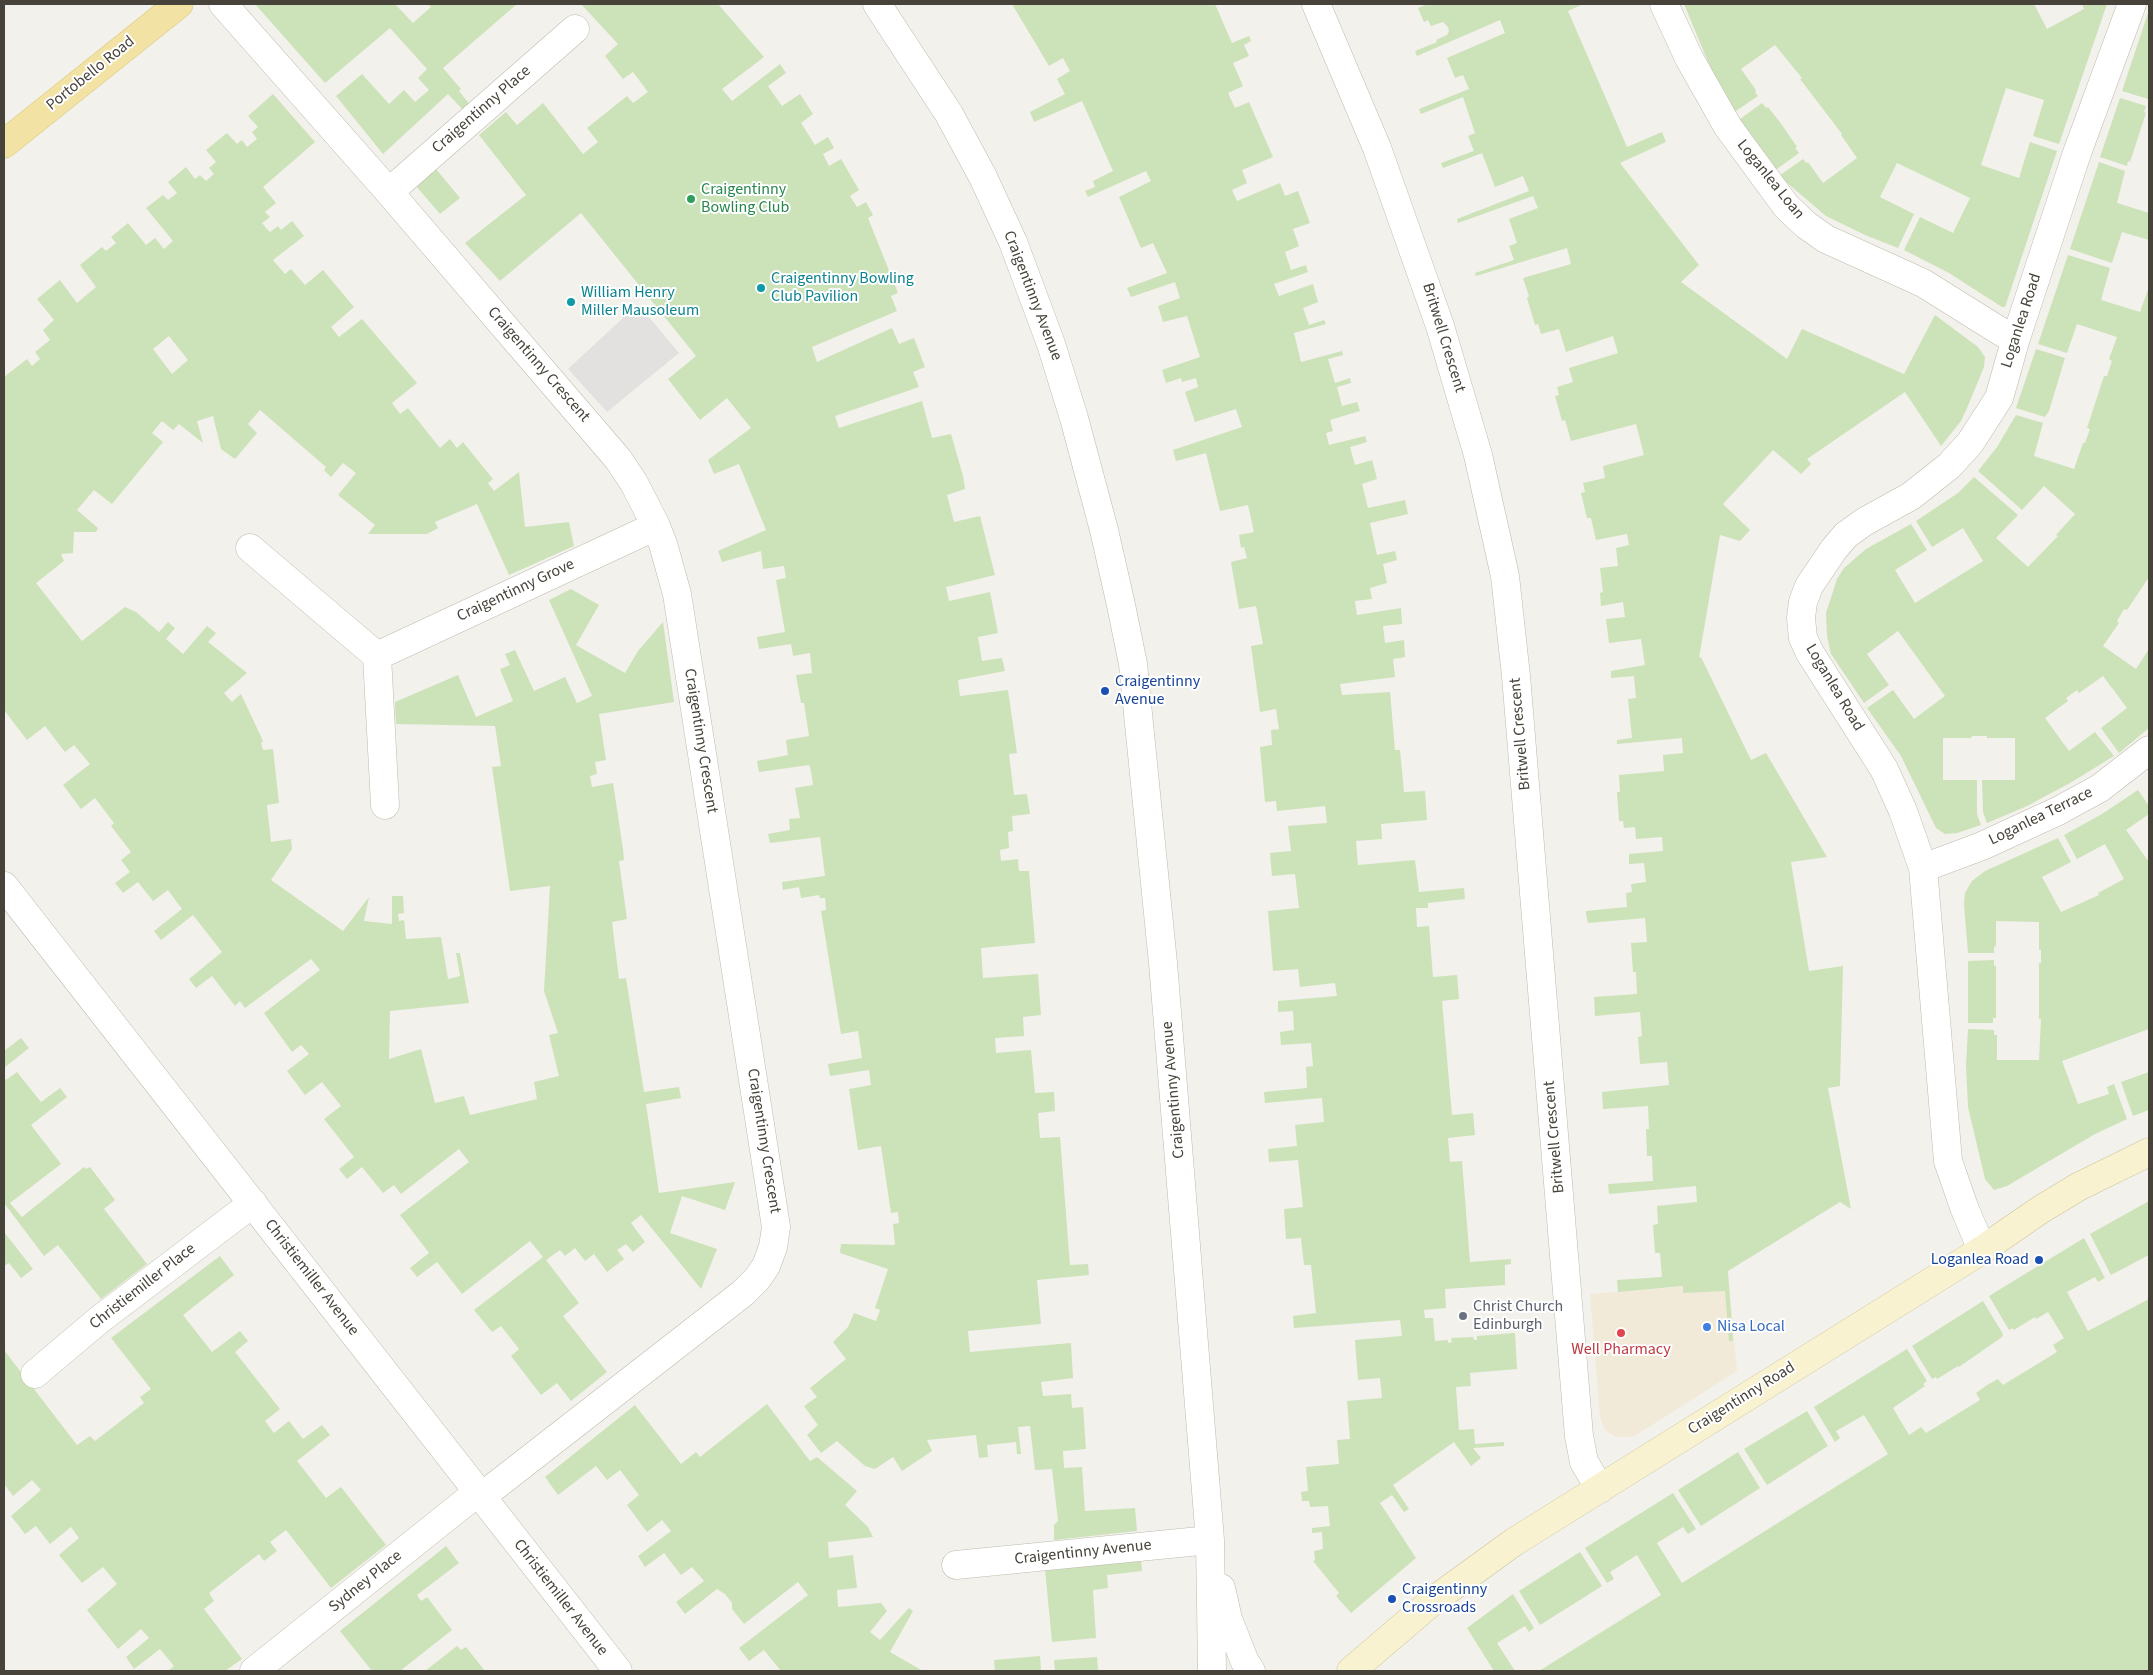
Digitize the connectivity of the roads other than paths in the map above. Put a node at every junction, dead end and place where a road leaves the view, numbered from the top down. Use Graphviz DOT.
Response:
graph roads {
  1 [pos="179,4"];
  2 [pos="223,4"];
  3 [pos="877,4"];
  4 [pos="1316,4"];
  5 [pos="1664,4"];
  6 [pos="2132,4"];
  7 [pos="575,29"];
  8 [pos="4,144"];
  9 [pos="389,192"];
  10 [pos="2016,338"];
  11 [pos="656,526"];
  12 [pos="250,548"];
  13 [pos="377,656"];
  14 [pos="2149,750"];
  15 [pos="385,805"];
  16 [pos="1923,868"];
  17 [pos="4,886"];
  18 [pos="2149,1152"];
  19 [pos="253,1203"];
  20 [pos="1982,1250"];
  21 [pos="35,1374"];
  22 [pos="1600,1489"];
  23 [pos="480,1494"];
  24 [pos="1210,1540"];
  25 [pos="956,1565"];
  26 [pos="254,1671"];
  27 [pos="618,1671"];
  28 [pos="1212,1671"];
  29 [pos="1251,1671"];
  30 [pos="1351,1671"];
  1 -- 8 [label="main road, Portobello Road"];
  2 -- 9 [label="street, Craigentinny Crescent"];
  3 -- 24 [label="street, Craigentinny Avenue"];
  4 -- 22 [label="street, Britwell Crescent"];
  5 -- 10 [label="street, Loganlea Loan"];
  6 -- 10 [label="street, Loganlea Road"];
  7 -- 9 [label="street, Craigentinny Place"];
  9 -- 11 [label="street, Craigentinny Crescent"];
  10 -- 16 [label="street, Loganlea Road"];
  11 -- 13 [label="street, Craigentinny Grove"];
  11 -- 23 [label="street, Craigentinny Crescent"];
  12 -- 13 [label="street"];
  13 -- 15 [label="street"];
  14 -- 16 [label="street, Loganlea Terrace"];
  16 -- 20 [label="street, Loganlea Road"];
  17 -- 19 [label="street, Christiemiller Avenue"];
  18 -- 20 [label="street, Craigentinny Road"];
  19 -- 21 [label="street, Christiemiller Place"];
  19 -- 23 [label="street, Christiemiller Avenue"];
  20 -- 22 [label="street, Craigentinny Road"];
  22 -- 30 [label="street, Craigentinny Road"];
  23 -- 26 [label="street, Sydney Place"];
  23 -- 27 [label="street, Christiemiller Avenue"];
  24 -- 25 [label="street, Craigentinny Avenue"];
  24 -- 28 [label="street, Craigentinny Avenue"];
  24 -- 29 [label="street, Craigentinny Avenue"];
}
